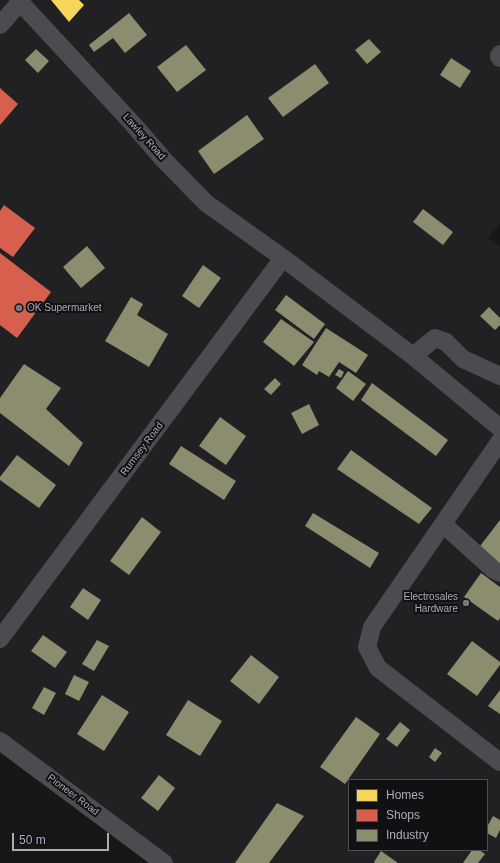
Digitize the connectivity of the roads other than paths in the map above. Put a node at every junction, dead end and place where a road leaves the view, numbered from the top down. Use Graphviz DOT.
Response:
graph roads {
  1 [pos="20,1"];
  2 [pos="0,25"];
  3 [pos="500,54"];
  4 [pos="500,58"];
  5 [pos="283,258"];
  6 [pos="413,356"];
  7 [pos="500,376"];
  8 [pos="500,428"];
  9 [pos="500,441"];
  10 [pos="443,524"];
  11 [pos="500,573"];
  12 [pos="0,639"];
  13 [pos="0,741"];
  14 [pos="500,762"];
  15 [pos="164,863"];
  1 -- 2 [label="street"];
  1 -- 5 [label="street, Lawley Road"];
  3 -- 4 [label="street"];
  5 -- 6 [label="street, Lawley Road"];
  5 -- 12 [label="street, Rumsey Road"];
  6 -- 7 [label="street"];
  6 -- 8 [label="street, Lawley Road"];
  9 -- 10 [label="street"];
  10 -- 11 [label="street"];
  10 -- 14 [label="street"];
  13 -- 15 [label="street, Pioneer Road"];
}
